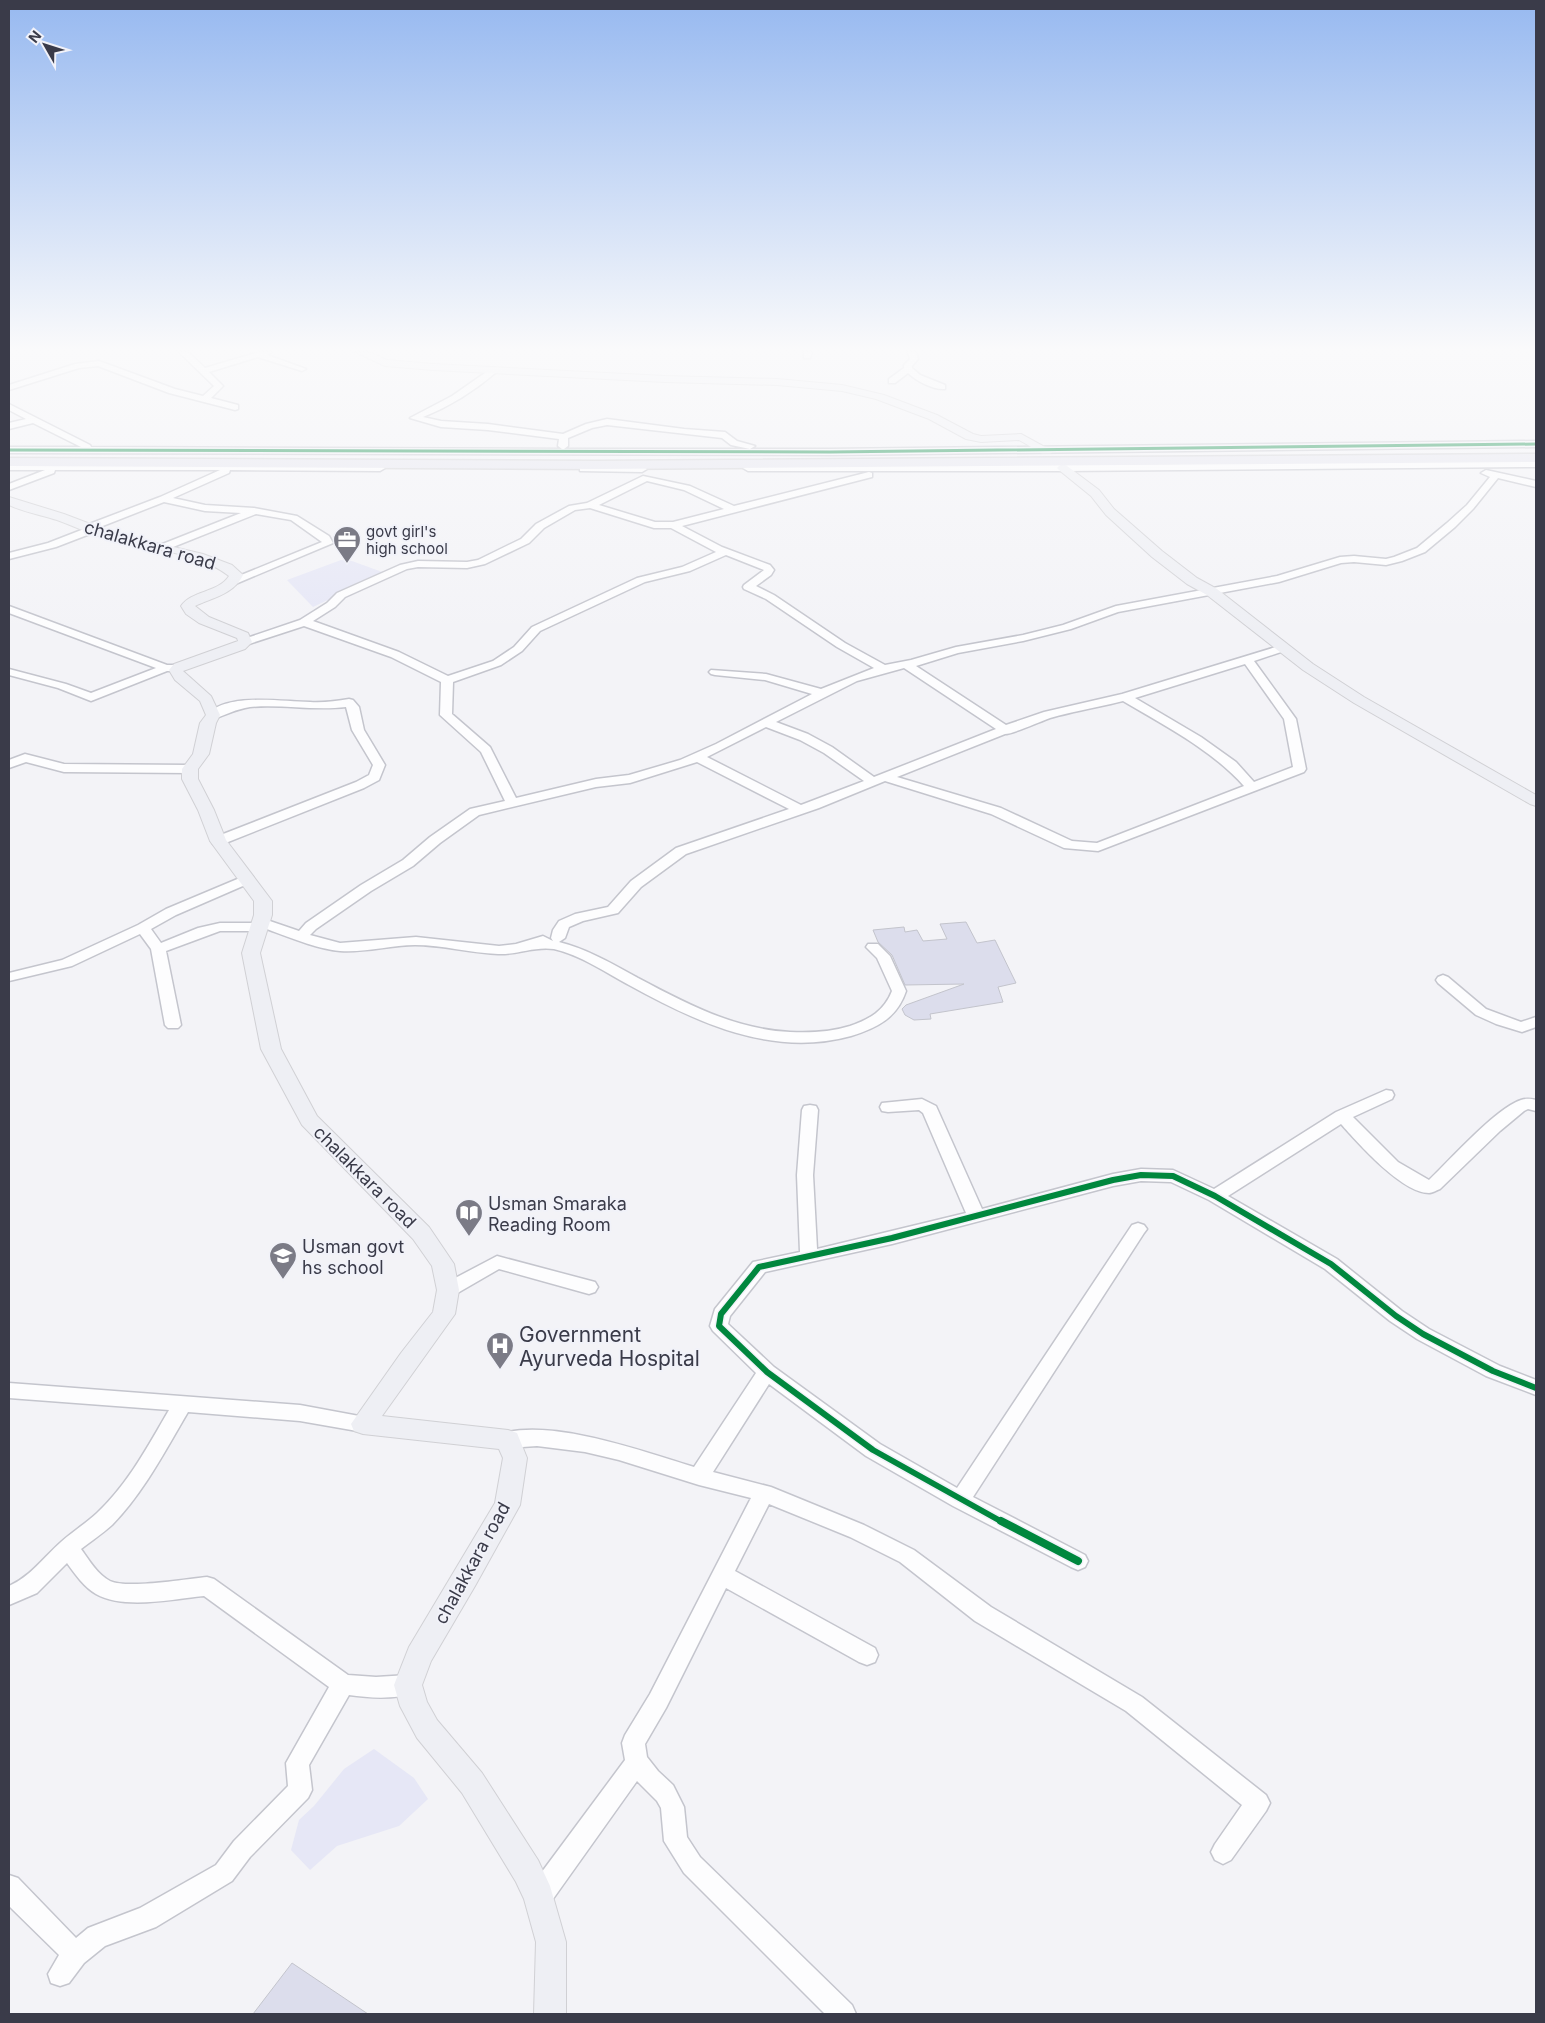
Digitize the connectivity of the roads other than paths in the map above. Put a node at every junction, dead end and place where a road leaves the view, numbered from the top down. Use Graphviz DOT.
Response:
graph roads {
  1 [pos="85,446"];
  2 [pos="563,446"];
  3 [pos="1037,446"];
  4 [pos="1368,446"];
  5 [pos="9,450"];
  6 [pos="92,450"];
  7 [pos="1046,451"];
  8 [pos="566,452"];
  9 [pos="1536,452"];
  10 [pos="9,455"];
  11 [pos="1536,458"];
  12 [pos="9,462"];
  13 [pos="1448,463"];
  14 [pos="1536,464"];
  15 [pos="9,467"];
  16 [pos="62,468"];
  17 [pos="235,468"];
  18 [pos="665,468"];
  19 [pos="923,468"];
  20 [pos="1063,468"];
  21 [pos="1496,475"];
  22 [pos="646,478"];
  23 [pos="1536,484"];
  24 [pos="9,487"];
  25 [pos="163,500"];
  26 [pos="9,501"];
  27 [pos="590,504"];
  28 [pos="734,510"];
  29 [pos="254,511"];
  30 [pos="673,525"];
  31 [pos="89,529"];
  32 [pos="164,547"];
  33 [pos="725,552"];
  34 [pos="9,556"];
  35 [pos="233,582"];
  36 [pos="1212,592"];
  37 [pos="9,609"];
  38 [pos="304,622"];
  39 [pos="245,642"];
  40 [pos="1283,648"];
  41 [pos="1247,659"];
  42 [pos="907,664"];
  43 [pos="172,668"];
  44 [pos="883,670"];
  45 [pos="9,672"];
  46 [pos="715,672"];
  47 [pos="447,680"];
  48 [pos="823,693"];
  49 [pos="1125,697"];
  50 [pos="213,715"];
  51 [pos="766,723"];
  52 [pos="1007,731"];
  53 [pos="697,757"];
  54 [pos="9,764"];
  55 [pos="190,769"];
  56 [pos="878,779"];
  57 [pos="1252,788"];
  58 [pos="1536,801"];
  59 [pos="512,803"];
  60 [pos="800,810"];
  61 [pos="218,841"];
  62 [pos="247,879"];
  63 [pos="259,924"];
  64 [pos="143,928"];
  65 [pos="301,937"];
  66 [pos="558,938"];
  67 [pos="534,944"];
  68 [pos="873,947"];
  69 [pos="158,949"];
  70 [pos="594,960"];
  71 [pos="9,977"];
  72 [pos="1443,980"];
  73 [pos="1536,1022"];
  74 [pos="173,1025"];
  75 [pos="1386,1095"];
  76 [pos="888,1106"];
  77 [pos="1536,1106"];
  78 [pos="810,1110"];
  79 [pos="1342,1116"];
  80 [pos="1215,1196"];
  81 [pos="976,1216"];
  82 [pos="1138,1229"];
  83 [pos="809,1258"];
  84 [pos="589,1287"];
  85 [pos="448,1290"];
  86 [pos="767,1372"];
  87 [pos="1536,1388"];
  88 [pos="9,1390"];
  89 [pos="183,1403"];
  90 [pos="363,1424"];
  91 [pos="508,1440"];
  92 [pos="699,1476"];
  93 [pos="764,1493"];
  94 [pos="960,1500"];
  95 [pos="68,1548"];
  96 [pos="1078,1561"];
  97 [pos="722,1575"];
  98 [pos="9,1596"];
  99 [pos="867,1655"];
  100 [pos="343,1684"];
  101 [pos="408,1686"];
  102 [pos="637,1762"];
  103 [pos="1223,1852"];
  104 [pos="9,1887"];
  105 [pos="539,1897"];
  106 [pos="75,1954"];
  107 [pos="60,1974"];
  108 [pos="550,2014"];
  109 [pos="843,2014"];
  1 -- 6 [label="street"];
  2 -- 8 [label="street"];
  3 -- 7 [label="main road"];
  4 -- 7 [label="street"];
  5 -- 6 [label="street"];
  6 -- 8 [label="street"];
  7 -- 8 [label="street"];
  9 -- 10 [label="highway"];
  11 -- 12 [label="highway"];
  13 -- 14 [label="street"];
  13 -- 20 [label="street"];
  13 -- 21 [label="street"];
  15 -- 16 [label="street"];
  16 -- 17 [label="street"];
  16 -- 24 [label="street"];
  17 -- 18 [label="street"];
  17 -- 25 [label="street"];
  18 -- 19 [label="street"];
  18 -- 22 [label="street"];
  19 -- 20 [label="street"];
  19 -- 28 [label="street"];
  20 -- 36 [label="main road"];
  21 -- 23 [label="street"];
  21 -- 36 [label="street"];
  22 -- 27 [label="street"];
  22 -- 28 [label="street"];
  25 -- 29 [label="street"];
  25 -- 31 [label="street"];
  26 -- 31 [label="main road, chalakkara road"];
  27 -- 30 [label="street"];
  27 -- 38 [label="street"];
  28 -- 30 [label="street"];
  29 -- 32 [label="street"];
  29 -- 35 [label="street"];
  30 -- 33 [label="street"];
  31 -- 32 [label="main road, chalakkara road"];
  31 -- 34 [label="street"];
  32 -- 35 [label="main road, chalakkara road"];
  33 -- 44 [label="street"];
  33 -- 47 [label="street"];
  35 -- 39 [label="main road, chalakkara road"];
  36 -- 40 [label="main road"];
  36 -- 42 [label="street"];
  37 -- 43 [label="street"];
  38 -- 39 [label="street"];
  38 -- 47 [label="street"];
  39 -- 43 [label="main road"];
  40 -- 41 [label="street"];
  40 -- 58 [label="main road"];
  41 -- 49 [label="street"];
  41 -- 57 [label="street"];
  42 -- 44 [label="street"];
  42 -- 52 [label="street"];
  43 -- 45 [label="street"];
  43 -- 50 [label="main road"];
  44 -- 48 [label="street"];
  46 -- 48 [label="street"];
  47 -- 59 [label="street"];
  48 -- 51 [label="street"];
  49 -- 52 [label="street"];
  49 -- 57 [label="street"];
  50 -- 55 [label="main road"];
  50 -- 61 [label="street"];
  51 -- 53 [label="street"];
  51 -- 56 [label="street"];
  52 -- 56 [label="street"];
  53 -- 59 [label="street"];
  53 -- 60 [label="street"];
  54 -- 55 [label="street"];
  55 -- 61 [label="main road, chalakkara road"];
  56 -- 57 [label="street"];
  56 -- 60 [label="street"];
  59 -- 65 [label="street"];
  60 -- 66 [label="street"];
  61 -- 62 [label="main road, chalakkara road"];
  62 -- 63 [label="main road, chalakkara road"];
  62 -- 64 [label="street"];
  63 -- 65 [label="street"];
  63 -- 69 [label="street"];
  63 -- 85 [label="main road, chalakkara road"];
  64 -- 69 [label="street"];
  64 -- 71 [label="street"];
  65 -- 67 [label="street"];
  66 -- 67 [label="street"];
  66 -- 70 [label="street"];
  67 -- 70 [label="street"];
  68 -- 70 [label="street"];
  69 -- 74 [label="street"];
  72 -- 73 [label="street"];
  75 -- 79 [label="street"];
  76 -- 81 [label="street"];
  77 -- 79 [label="street"];
  78 -- 83 [label="street"];
  79 -- 80 [label="street"];
  80 -- 81 [label="street"];
  80 -- 87 [label="street"];
  81 -- 83 [label="street"];
  82 -- 94 [label="street"];
  83 -- 86 [label="street"];
  84 -- 85 [label="street"];
  85 -- 90 [label="main road, chalakkara road"];
  86 -- 92 [label="street"];
  86 -- 94 [label="street"];
  88 -- 89 [label="street"];
  89 -- 90 [label="street"];
  89 -- 95 [label="street"];
  90 -- 91 [label="main road"];
  91 -- 92 [label="street"];
  91 -- 101 [label="main road, chalakkara road"];
  92 -- 93 [label="street"];
  93 -- 97 [label="street"];
  93 -- 103 [label="street"];
  94 -- 96 [label="street"];
  95 -- 98 [label="street"];
  95 -- 100 [label="street"];
  97 -- 99 [label="street"];
  97 -- 102 [label="street"];
  100 -- 101 [label="street"];
  100 -- 106 [label="street"];
  101 -- 105 [label="main road"];
  102 -- 105 [label="street"];
  102 -- 109 [label="street"];
  104 -- 106 [label="street"];
  105 -- 108 [label="main road"];
  106 -- 107 [label="street"];
}
